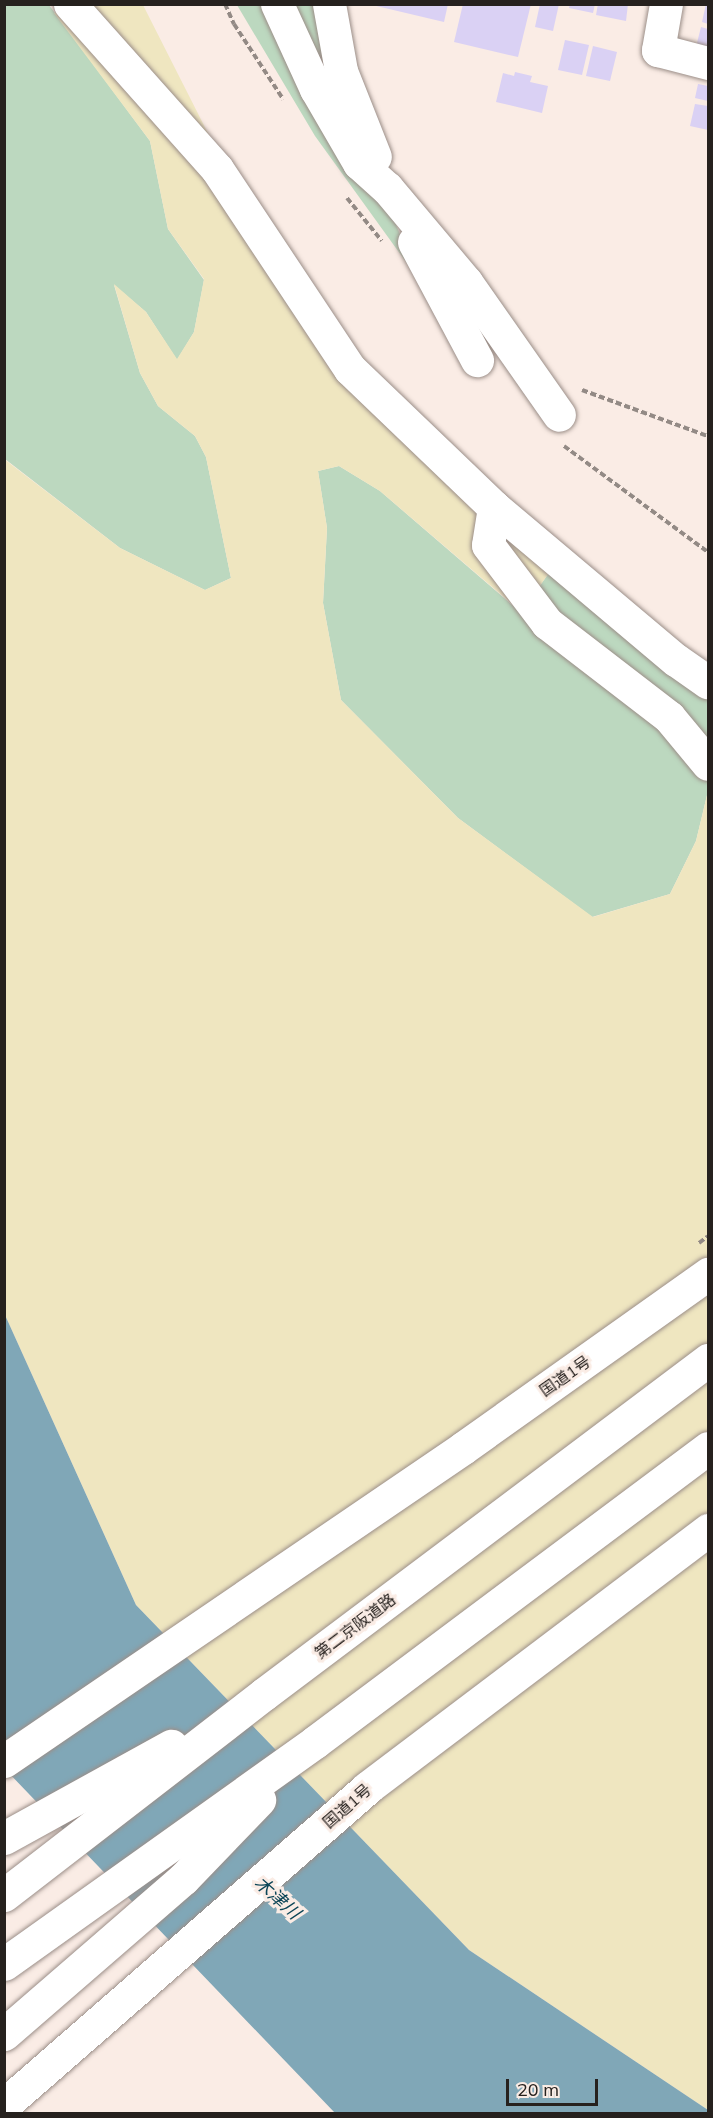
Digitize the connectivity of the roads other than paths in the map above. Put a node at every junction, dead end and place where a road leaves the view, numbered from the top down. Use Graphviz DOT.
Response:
graph roads {
  1 [pos="70,4"];
  2 [pos="277,4"];
  3 [pos="329,4"];
  4 [pos="666,4"];
  5 [pos="708,63"];
  6 [pos="387,188"];
  7 [pos="477,360"];
  8 [pos="558,415"];
  9 [pos="494,507"];
  10 [pos="708,682"];
  11 [pos="708,764"];
  12 [pos="708,1274"];
  13 [pos="708,1360"];
  14 [pos="708,1448"];
  15 [pos="708,1530"];
  16 [pos="264,1694"];
  17 [pos="315,1742"];
  18 [pos="4,1761"];
  19 [pos="4,1838"];
  20 [pos="4,1895"];
  21 [pos="4,1964"];
  22 [pos="4,2034"];
  23 [pos="4,2105"];
  1 -- 9 [label="main road"];
  2 -- 6 [label="main road"];
  3 -- 6 [label="main road"];
  4 -- 5 [label="main road"];
  6 -- 7 [label="main road"];
  6 -- 8 [label="main road"];
  9 -- 10 [label="main road"];
  9 -- 11 [label="main road"];
  12 -- 18 [label="main road, 国道1号"];
  13 -- 16 [label="main road, 第二京阪道路"];
  14 -- 17 [label="main road"];
  15 -- 23 [label="main road, 国道1号"];
  16 -- 19 [label="main road"];
  16 -- 20 [label="main road, 第二京阪道路"];
  17 -- 21 [label="main road"];
  17 -- 22 [label="main road"];
}
